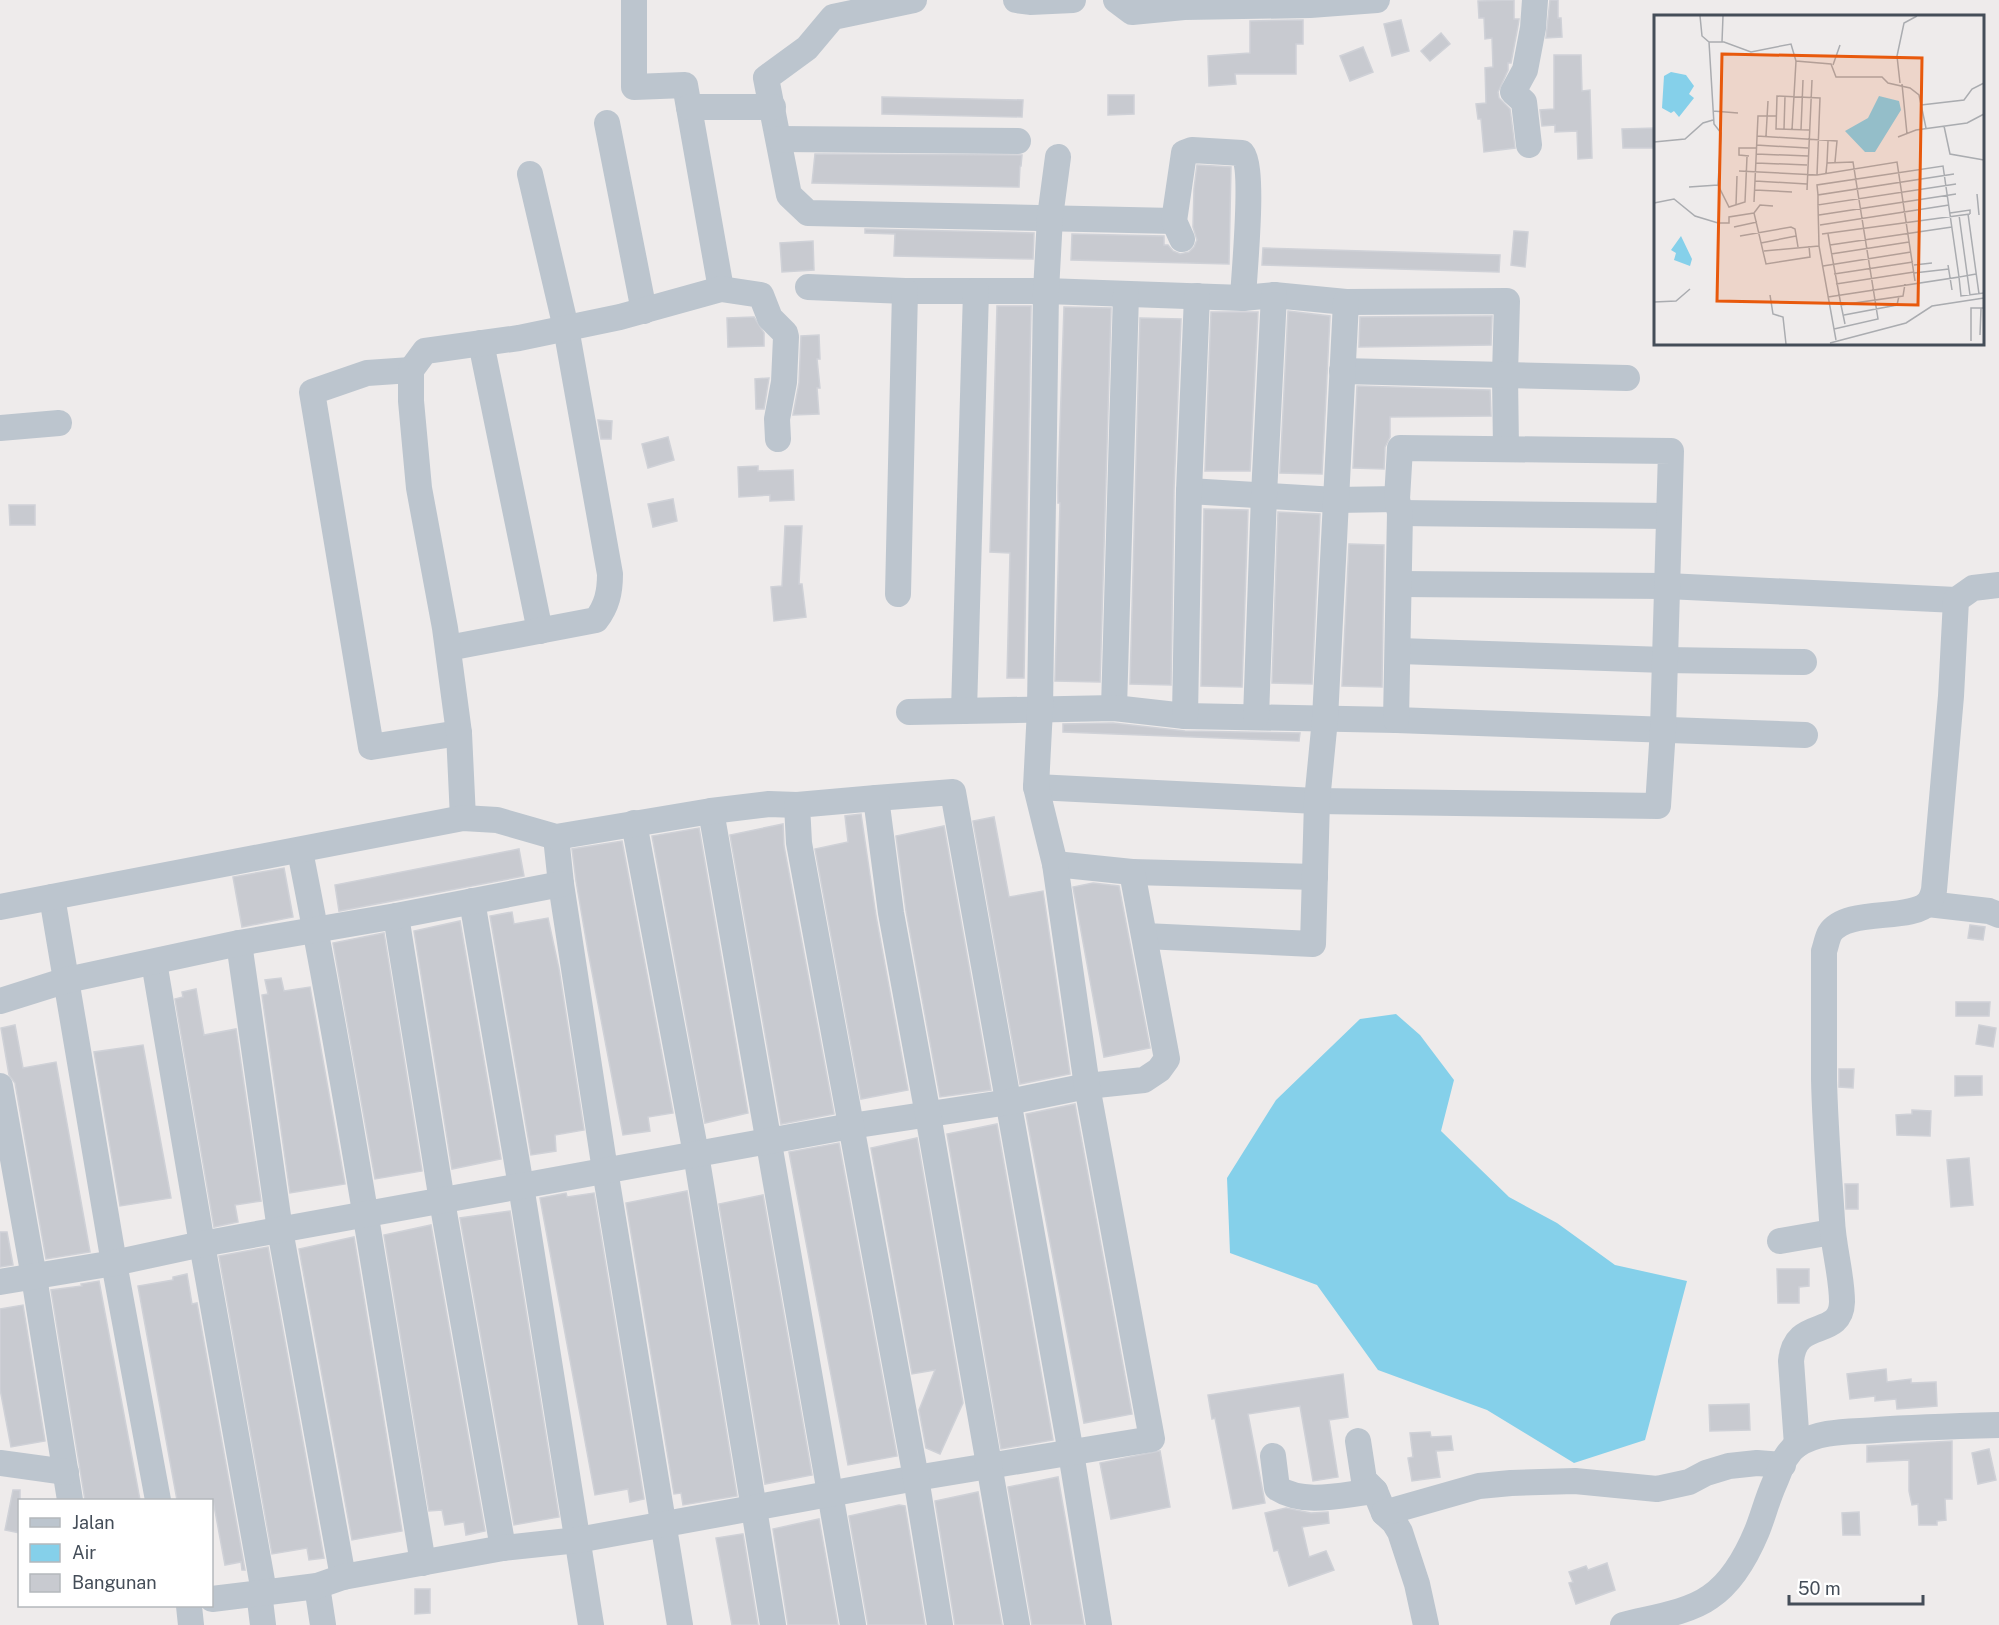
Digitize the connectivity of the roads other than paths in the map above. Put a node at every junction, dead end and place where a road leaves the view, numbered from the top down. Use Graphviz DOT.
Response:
graph roads {
  1 [pos="634,0"];
  2 [pos="914,0"];
  3 [pos="1016,0"];
  4 [pos="1072,0"];
  5 [pos="1116,0"];
  6 [pos="1377,0"];
  7 [pos="1535,0"];
  8 [pos="689,107"];
  9 [pos="773,107"];
  10 [pos="607,123"];
  11 [pos="780,139"];
  12 [pos="1018,141"];
  13 [pos="1529,145"];
  14 [pos="1058,157"];
  15 [pos="530,174"];
  16 [pos="1050,217"];
  17 [pos="808,287"];
  18 [pos="721,289"];
  19 [pos="905,291"];
  20 [pos="976,291"];
  21 [pos="1046,291"];
  22 [pos="1126,294"];
  23 [pos="1274,295"];
  24 [pos="1197,296"];
  25 [pos="1243,298"];
  26 [pos="1346,302"];
  27 [pos="644,311"];
  28 [pos="566,328"];
  29 [pos="481,343"];
  30 [pos="411,370"];
  31 [pos="1342,371"];
  32 [pos="1505,375"];
  33 [pos="1627,378"];
  34 [pos="59,423"];
  35 [pos="0,428"];
  36 [pos="778,439"];
  37 [pos="1506,449"];
  38 [pos="1189,491"];
  39 [pos="1264,495"];
  40 [pos="1336,500"];
  41 [pos="1399,506"];
  42 [pos="1669,516"];
  43 [pos="1400,584"];
  44 [pos="1999,585"];
  45 [pos="1667,586"];
  46 [pos="898,594"];
  47 [pos="1956,600"];
  48 [pos="540,631"];
  49 [pos="448,648"];
  50 [pos="1399,651"];
  51 [pos="1665,660"];
  52 [pos="1804,662"];
  53 [pos="1114,708"];
  54 [pos="1040,709"];
  55 [pos="964,711"];
  56 [pos="909,712"];
  57 [pos="1185,716"];
  58 [pos="1256,717"];
  59 [pos="1325,719"];
  60 [pos="1396,720"];
  61 [pos="1663,729"];
  62 [pos="459,733"];
  63 [pos="1805,735"];
  64 [pos="1036,787"];
  65 [pos="876,798"];
  66 [pos="1317,801"];
  67 [pos="797,805"];
  68 [pos="711,811"];
  69 [pos="463,818"];
  70 [pos="634,823"];
  71 [pos="556,837"];
  72 [pos="300,851"];
  73 [pos="1055,864"];
  74 [pos="1132,872"];
  75 [pos="1316,877"];
  76 [pos="561,884"];
  77 [pos="52,897"];
  78 [pos="472,901"];
  79 [pos="1928,904"];
  80 [pos="0,907"];
  81 [pos="1999,915"];
  82 [pos="396,916"];
  83 [pos="315,929"];
  84 [pos="1145,936"];
  85 [pos="238,943"];
  86 [pos="154,962"];
  87 [pos="67,980"];
  88 [pos="0,1001"];
  89 [pos="0,1086"];
  90 [pos="1087,1086"];
  91 [pos="1009,1102"];
  92 [pos="928,1115"];
  93 [pos="851,1126"];
  94 [pos="769,1141"];
  95 [pos="696,1154"];
  96 [pos="605,1170"];
  97 [pos="521,1186"];
  98 [pos="442,1201"];
  99 [pos="365,1214"];
  100 [pos="280,1230"];
  101 [pos="1832,1232"];
  102 [pos="1780,1240"];
  103 [pos="202,1244"];
  104 [pos="114,1263"];
  105 [pos="34,1277"];
  106 [pos="0,1282"];
  107 [pos="1999,1425"];
  108 [pos="1358,1441"];
  109 [pos="1071,1453"];
  110 [pos="1790,1455"];
  111 [pos="1274,1456"];
  112 [pos="0,1463"];
  113 [pos="988,1466"];
  114 [pos="66,1472"];
  115 [pos="916,1478"];
  116 [pos="830,1494"];
  117 [pos="70,1499"];
  118 [pos="158,1499"];
  119 [pos="1380,1502"];
  120 [pos="753,1509"];
  121 [pos="663,1526"];
  122 [pos="578,1540"];
  123 [pos="503,1548"];
  124 [pos="423,1563"];
  125 [pos="343,1577"];
  126 [pos="317,1586"];
  127 [pos="262,1592"];
  128 [pos="213,1599"];
  129 [pos="189,1607"];
  130 [pos="191,1625"];
  131 [pos="263,1625"];
  132 [pos="323,1625"];
  133 [pos="591,1625"];
  134 [pos="680,1625"];
  135 [pos="773,1625"];
  136 [pos="853,1625"];
  137 [pos="940,1625"];
  138 [pos="1017,1625"];
  139 [pos="1098,1625"];
  140 [pos="1426,1625"];
  141 [pos="1623,1625"];
  1 -- 8 [label="street"];
  2 -- 9 [label="street"];
  3 -- 4 [label="street"];
  5 -- 6 [label="street"];
  7 -- 13 [label="street"];
  8 -- 9 [label="street"];
  8 -- 18 [label="street"];
  9 -- 11 [label="street"];
  10 -- 27 [label="street"];
  11 -- 12 [label="street"];
  11 -- 16 [label="street"];
  14 -- 16 [label="street"];
  15 -- 28 [label="street"];
  16 -- 21 [label="street"];
  16 -- 25 [label="street"];
  17 -- 19 [label="street"];
  18 -- 27 [label="street"];
  18 -- 36 [label="street"];
  19 -- 20 [label="street"];
  19 -- 46 [label="street"];
  20 -- 21 [label="street"];
  20 -- 55 [label="street"];
  21 -- 22 [label="street"];
  21 -- 54 [label="street"];
  22 -- 24 [label="street"];
  22 -- 53 [label="street"];
  23 -- 25 [label="street"];
  23 -- 26 [label="street"];
  23 -- 39 [label="street"];
  24 -- 25 [label="street"];
  24 -- 38 [label="street"];
  26 -- 31 [label="street"];
  26 -- 32 [label="street"];
  27 -- 28 [label="street"];
  28 -- 29 [label="street"];
  28 -- 48 [label="street"];
  29 -- 30 [label="street"];
  29 -- 48 [label="street"];
  30 -- 49 [label="street"];
  30 -- 62 [label="street"];
  31 -- 32 [label="street"];
  31 -- 40 [label="street"];
  32 -- 33 [label="street"];
  32 -- 37 [label="street"];
  34 -- 35 [label="street"];
  37 -- 41 [label="street"];
  37 -- 42 [label="street"];
  38 -- 39 [label="street"];
  38 -- 57 [label="street"];
  39 -- 40 [label="street"];
  39 -- 58 [label="street"];
  40 -- 41 [label="street"];
  40 -- 59 [label="street"];
  41 -- 42 [label="street"];
  41 -- 43 [label="street"];
  42 -- 45 [label="street"];
  43 -- 45 [label="street"];
  43 -- 50 [label="street"];
  44 -- 47 [label="street"];
  45 -- 47 [label="street"];
  45 -- 51 [label="street"];
  47 -- 79 [label="street"];
  48 -- 49 [label="street"];
  49 -- 62 [label="street"];
  50 -- 51 [label="street"];
  50 -- 60 [label="street"];
  51 -- 52 [label="street"];
  51 -- 61 [label="street"];
  53 -- 54 [label="street"];
  53 -- 57 [label="street"];
  54 -- 55 [label="street"];
  54 -- 64 [label="street"];
  55 -- 56 [label="street"];
  57 -- 58 [label="street"];
  58 -- 59 [label="street"];
  59 -- 60 [label="street"];
  59 -- 66 [label="street"];
  60 -- 61 [label="street"];
  61 -- 63 [label="street"];
  61 -- 66 [label="street"];
  62 -- 69 [label="street"];
  64 -- 66 [label="street"];
  64 -- 73 [label="street"];
  65 -- 67 [label="street"];
  65 -- 91 [label="street"];
  65 -- 92 [label="street"];
  66 -- 75 [label="street"];
  67 -- 68 [label="street"];
  67 -- 93 [label="street"];
  68 -- 70 [label="street"];
  68 -- 94 [label="street"];
  69 -- 71 [label="street"];
  69 -- 72 [label="street"];
  70 -- 71 [label="street"];
  70 -- 95 [label="street"];
  71 -- 76 [label="street"];
  72 -- 77 [label="street"];
  72 -- 83 [label="street"];
  73 -- 74 [label="street"];
  73 -- 90 [label="street"];
  74 -- 75 [label="street"];
  74 -- 84 [label="street"];
  75 -- 84 [label="street"];
  76 -- 78 [label="street"];
  76 -- 96 [label="street"];
  77 -- 80 [label="street"];
  77 -- 87 [label="street"];
  78 -- 82 [label="street"];
  78 -- 97 [label="street"];
  79 -- 81 [label="street"];
  79 -- 101 [label="street"];
  82 -- 83 [label="street"];
  82 -- 98 [label="street"];
  83 -- 85 [label="street"];
  83 -- 99 [label="street"];
  84 -- 90 [label="street"];
  85 -- 86 [label="street"];
  85 -- 100 [label="street"];
  86 -- 87 [label="street"];
  86 -- 103 [label="street"];
  87 -- 88 [label="street"];
  87 -- 104 [label="street"];
  89 -- 105 [label="street"];
  90 -- 91 [label="street"];
  90 -- 109 [label="street"];
  91 -- 92 [label="street"];
  91 -- 109 [label="street"];
  92 -- 93 [label="street"];
  92 -- 113 [label="street"];
  93 -- 94 [label="street"];
  93 -- 115 [label="street"];
  94 -- 95 [label="street"];
  94 -- 116 [label="street"];
  95 -- 96 [label="street"];
  95 -- 120 [label="street"];
  96 -- 97 [label="street"];
  96 -- 121 [label="street"];
  97 -- 98 [label="street"];
  97 -- 122 [label="street"];
  98 -- 99 [label="street"];
  98 -- 123 [label="street"];
  99 -- 100 [label="street"];
  99 -- 124 [label="street"];
  100 -- 103 [label="street"];
  100 -- 125 [label="street"];
  101 -- 102 [label="street"];
  101 -- 110 [label="street"];
  103 -- 104 [label="street"];
  103 -- 127 [label="street"];
  104 -- 105 [label="street"];
  104 -- 118 [label="street"];
  105 -- 106 [label="street"];
  105 -- 114 [label="street"];
  107 -- 110 [label="street"];
  108 -- 119 [label="street"];
  109 -- 113 [label="street"];
  109 -- 139 [label="street"];
  110 -- 119 [label="street"];
  110 -- 141 [label="street"];
  111 -- 119 [label="street"];
  112 -- 114 [label="street"];
  113 -- 115 [label="street"];
  113 -- 138 [label="street"];
  114 -- 117 [label="street"];
  115 -- 116 [label="street"];
  115 -- 137 [label="street"];
  116 -- 120 [label="street"];
  116 -- 136 [label="street"];
  119 -- 140 [label="street"];
  120 -- 121 [label="street"];
  120 -- 135 [label="street"];
  121 -- 122 [label="street"];
  121 -- 134 [label="street"];
  122 -- 123 [label="street"];
  122 -- 133 [label="street"];
  123 -- 124 [label="street"];
  124 -- 125 [label="street"];
  125 -- 126 [label="street"];
  126 -- 127 [label="street"];
  126 -- 132 [label="street"];
  127 -- 128 [label="street"];
  127 -- 131 [label="street"];
  129 -- 130 [label="street"];
}
